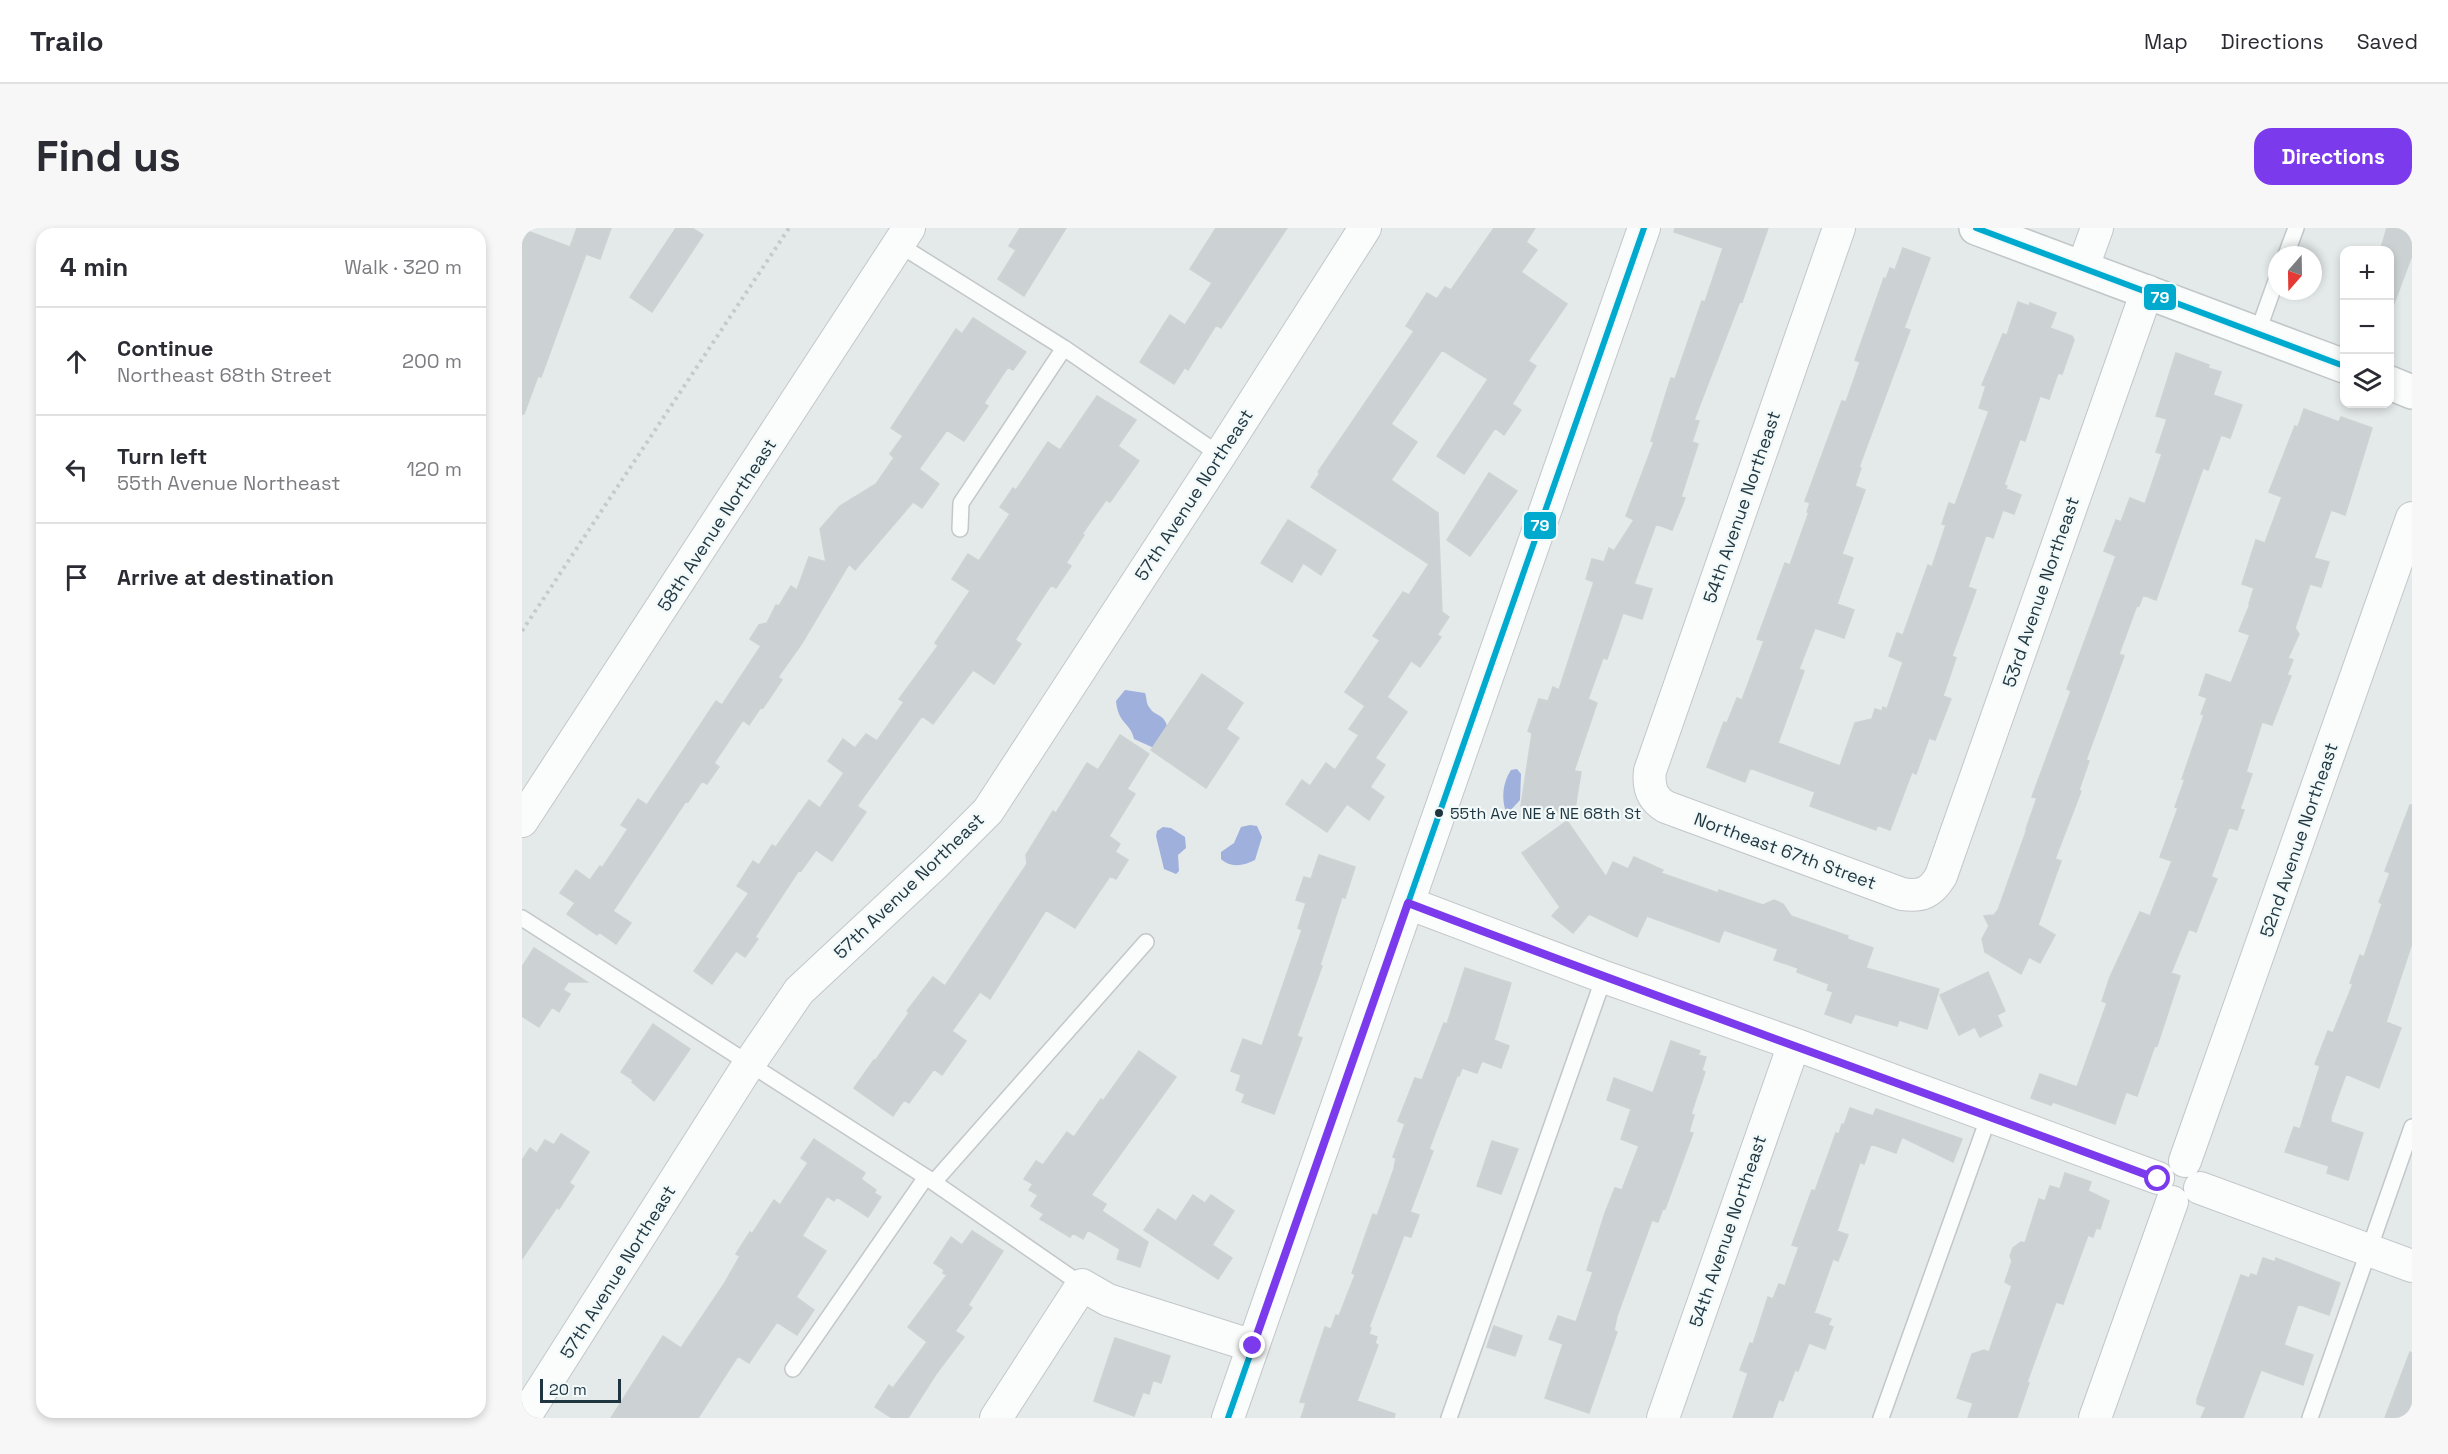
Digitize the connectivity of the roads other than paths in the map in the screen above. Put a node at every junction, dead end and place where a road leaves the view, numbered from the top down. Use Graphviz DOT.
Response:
graph roads {
  1 [pos="1365,228"];
  2 [pos="1644,228"];
  3 [pos="1839,228"];
  4 [pos="1976,228"];
  5 [pos="2097,228"];
  6 [pos="2296,228"];
  7 [pos="904,236"];
  8 [pos="2289,246"];
  9 [pos="2083,267"];
  10 [pos="2147,291"];
  11 [pos="2269,300"];
  12 [pos="2256,333"];
  13 [pos="1064,348"];
  14 [pos="2340,364"];
  15 [pos="2394,385"];
  16 [pos="2412,392"];
  17 [pos="1220,455"];
  18 [pos="2412,518"];
  19 [pos="960,529"];
  20 [pos="1649,786"];
  21 [pos="522,821"];
  22 [pos="1931,889"];
  23 [pos="1408,903"];
  24 [pos="522,918"];
  25 [pos="1146,942"];
  26 [pos="1604,977"];
  27 [pos="1794,1044"];
  28 [pos="749,1064"];
  29 [pos="1989,1116"];
  30 [pos="2412,1127"];
  31 [pos="2185,1161"];
  32 [pos="930,1180"];
  33 [pos="2200,1188"];
  34 [pos="2165,1190"];
  35 [pos="2369,1250"];
  36 [pos="2412,1266"];
  37 [pos="1082,1285"];
  38 [pos="1253,1346"];
  39 [pos="793,1369"];
  40 [pos="525,1418"];
  41 [pos="996,1418"];
  42 [pos="1228,1418"];
  43 [pos="1449,1418"];
  44 [pos="1663,1418"];
  45 [pos="1881,1418"];
  46 [pos="2096,1418"];
  47 [pos="2310,1418"];
  1 -- 17 [label="street, 57th Avenue Northeast"];
  2 -- 23 [label="street"];
  3 -- 20 [label="street, 54th Avenue Northeast"];
  4 -- 9 [label="main road"];
  5 -- 9 [label="street"];
  6 -- 8 [label="lane"];
  7 -- 13 [label="lane"];
  7 -- 21 [label="street, 58th Avenue Northeast"];
  9 -- 10 [label="main road"];
  10 -- 12 [label="main road"];
  10 -- 22 [label="street, 53rd Avenue Northeast"];
  11 -- 12 [label="lane"];
  12 -- 14 [label="main road"];
  13 -- 17 [label="lane"];
  13 -- 19 [label="lane"];
  15 -- 16 [label="main road"];
  17 -- 28 [label="street, 57th Avenue Northeast"];
  18 -- 31 [label="street, 52nd Avenue Northeast"];
  20 -- 22 [label="street, Northeast 67th Street"];
  23 -- 26 [label="street"];
  23 -- 38 [label="street"];
  24 -- 28 [label="lane"];
  25 -- 32 [label="lane"];
  26 -- 27 [label="street"];
  26 -- 43 [label="lane"];
  27 -- 29 [label="street"];
  27 -- 44 [label="street, 54th Avenue Northeast"];
  28 -- 32 [label="lane"];
  28 -- 40 [label="street, 57th Avenue Northeast"];
  29 -- 34 [label="street"];
  29 -- 45 [label="lane"];
  30 -- 35 [label="lane"];
  31 -- 33 [label="street"];
  31 -- 34 [label="street"];
  32 -- 37 [label="lane"];
  32 -- 39 [label="lane"];
  33 -- 34 [label="street"];
  33 -- 35 [label="street"];
  34 -- 46 [label="street"];
  35 -- 36 [label="street"];
  35 -- 47 [label="lane"];
  37 -- 38 [label="street"];
  37 -- 41 [label="street"];
  38 -- 42 [label="street"];
}
